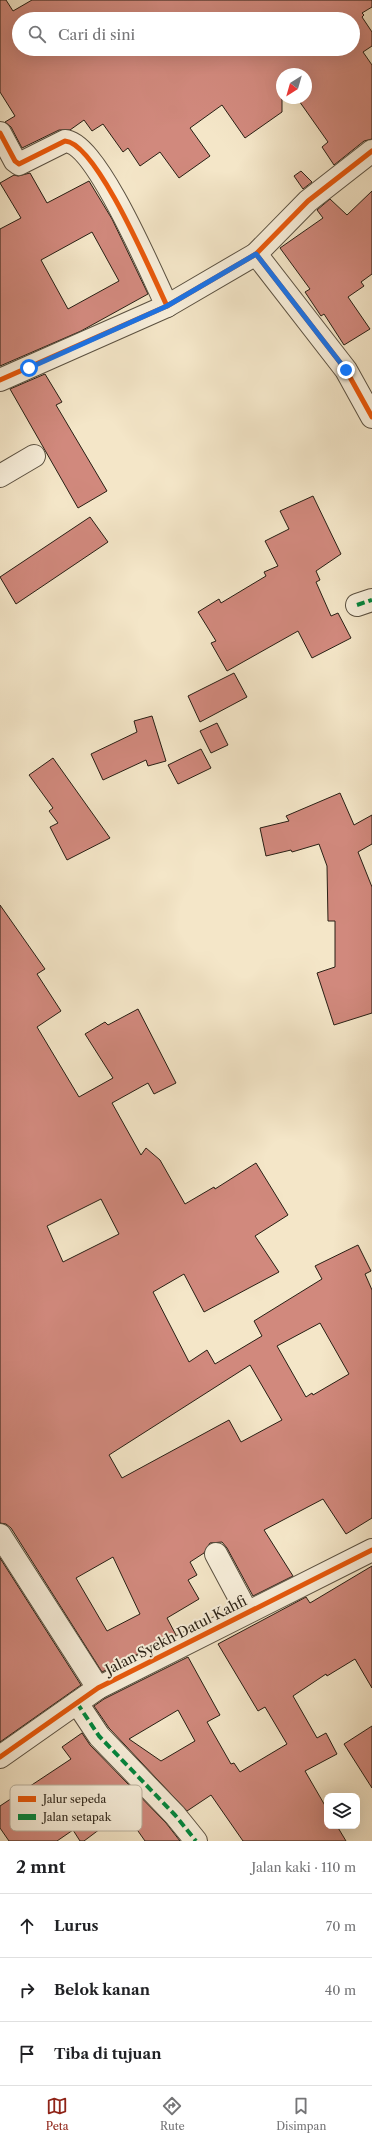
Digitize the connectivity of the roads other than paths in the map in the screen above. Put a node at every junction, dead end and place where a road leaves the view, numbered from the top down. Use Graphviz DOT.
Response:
graph roads {
  1 [pos="0,133"];
  2 [pos="372,151"];
  3 [pos="256,254"];
  4 [pos="167,306"];
  5 [pos="0,380"];
  6 [pos="372,417"];
  7 [pos="34,456"];
  8 [pos="0,476"];
  9 [pos="0,1535"];
  10 [pos="372,1550"];
  11 [pos="216,1554"];
  12 [pos="247,1612"];
  13 [pos="98,1688"];
  14 [pos="77,1703"];
  15 [pos="0,1757"];
  16 [pos="196,1841"];
  1 -- 4 [label="street"];
  2 -- 3 [label="street"];
  3 -- 4 [label="street"];
  3 -- 6 [label="street"];
  4 -- 5 [label="street"];
  7 -- 8 [label="street"];
  9 -- 13 [label="street"];
  10 -- 12 [label="street, Jalan Syekh Datul Kahfi"];
  11 -- 12 [label="street"];
  12 -- 13 [label="street, Jalan Syekh Datul Kahfi"];
  13 -- 14 [label="street, Jalan Syekh Datul Kahfi"];
  14 -- 15 [label="street, Jalan Syekh Datul Kahfi"];
  14 -- 16 [label="street"];
}
